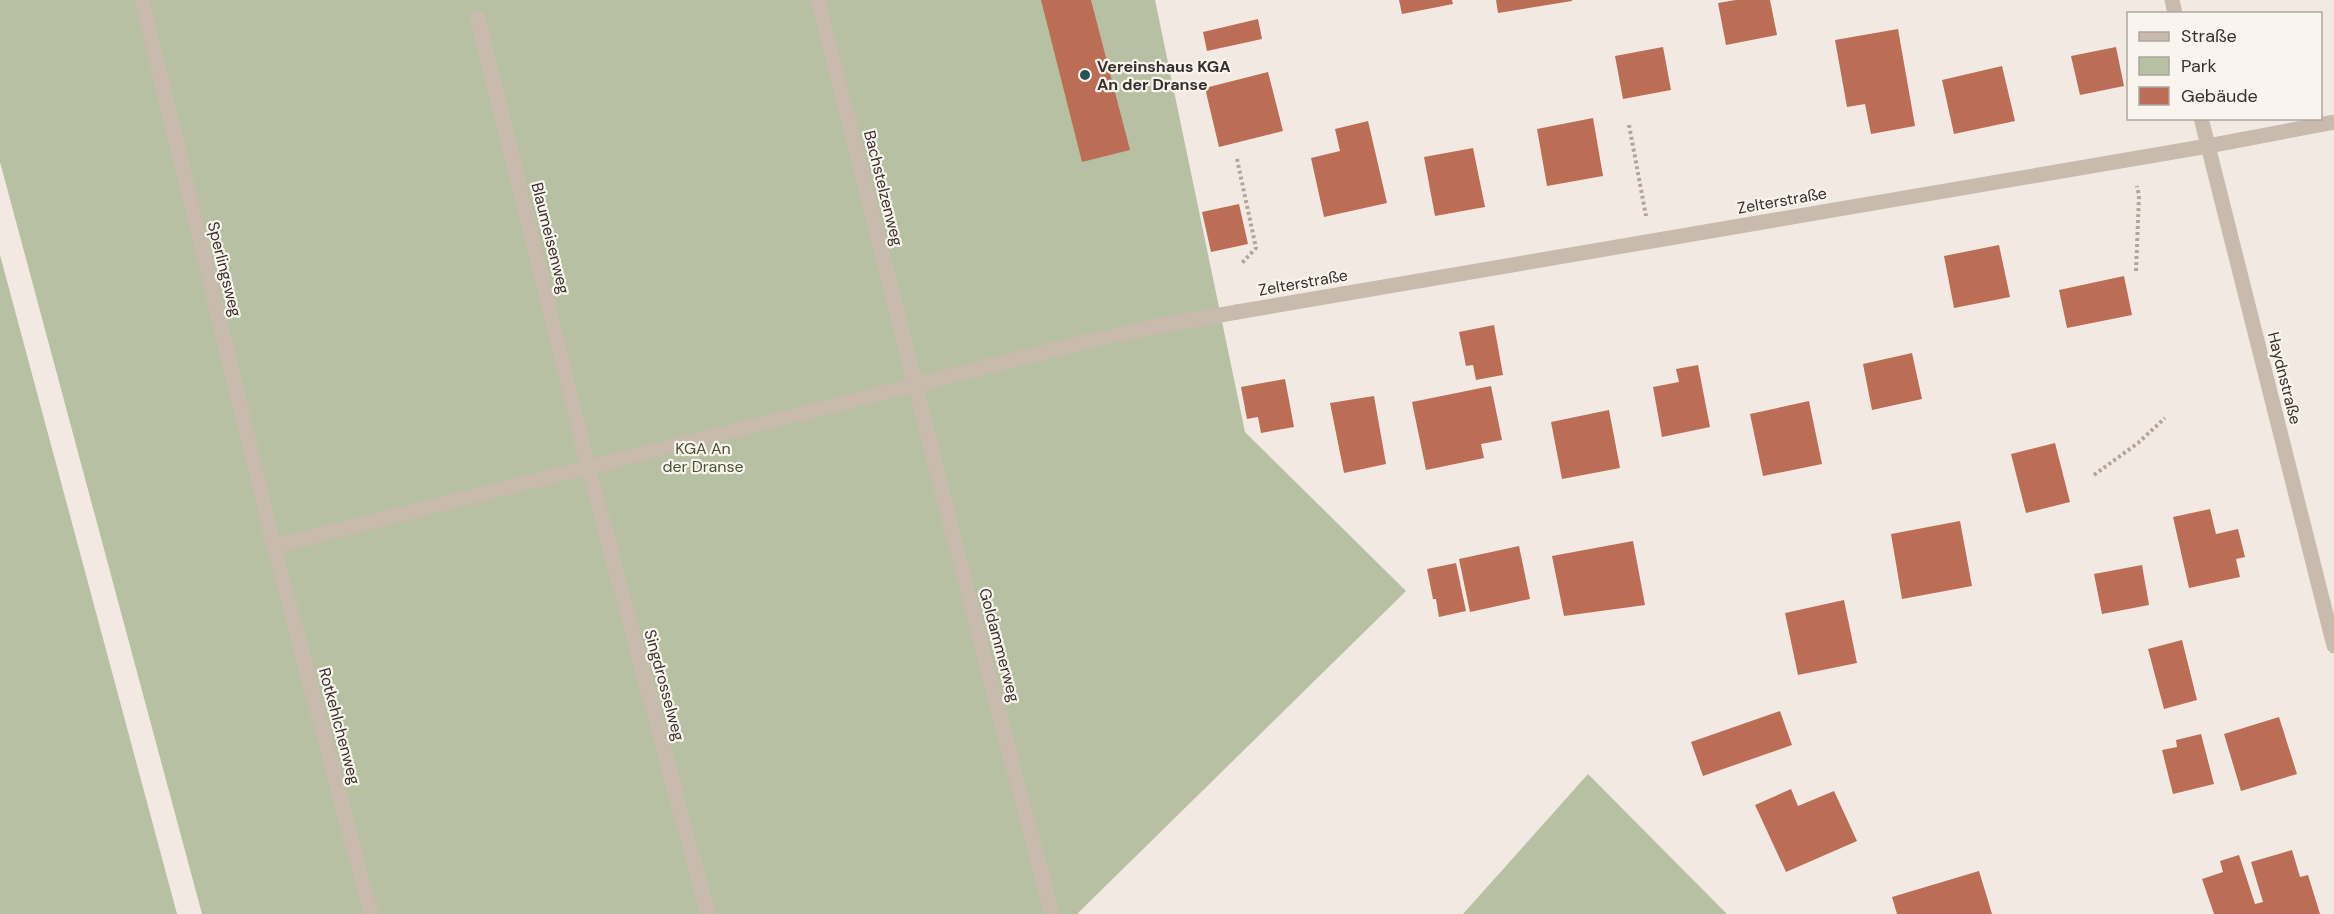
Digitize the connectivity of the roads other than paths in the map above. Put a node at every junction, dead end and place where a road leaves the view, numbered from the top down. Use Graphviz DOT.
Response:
graph roads {
  1 [pos="142,0"];
  2 [pos="818,0"];
  3 [pos="478,19"];
  4 [pos="2202,120"];
  5 [pos="2334,122"];
  6 [pos="2208,146"];
  7 [pos="915,386"];
  8 [pos="588,466"];
  9 [pos="274,546"];
  10 [pos="2334,646"];
  11 [pos="371,914"];
  12 [pos="708,914"];
  13 [pos="1052,914"];
  1 -- 9 [label="street, Sperlingsweg"];
  2 -- 7 [label="street, Bachstelzenweg"];
  3 -- 8 [label="street, Blaumeisenweg"];
  4 -- 6 [label="street, Haydnstraße"];
  5 -- 6 [label="street, Zelterstraße"];
  6 -- 7 [label="street, Zelterstraße"];
  6 -- 10 [label="street, Haydnstraße"];
  7 -- 8 [label="street, Zelterstraße"];
  7 -- 13 [label="street, Goldammerweg"];
  8 -- 9 [label="street, Zelterstraße"];
  8 -- 12 [label="street, Singdrosselweg"];
  9 -- 11 [label="street, Rotkehlchenweg"];
}
